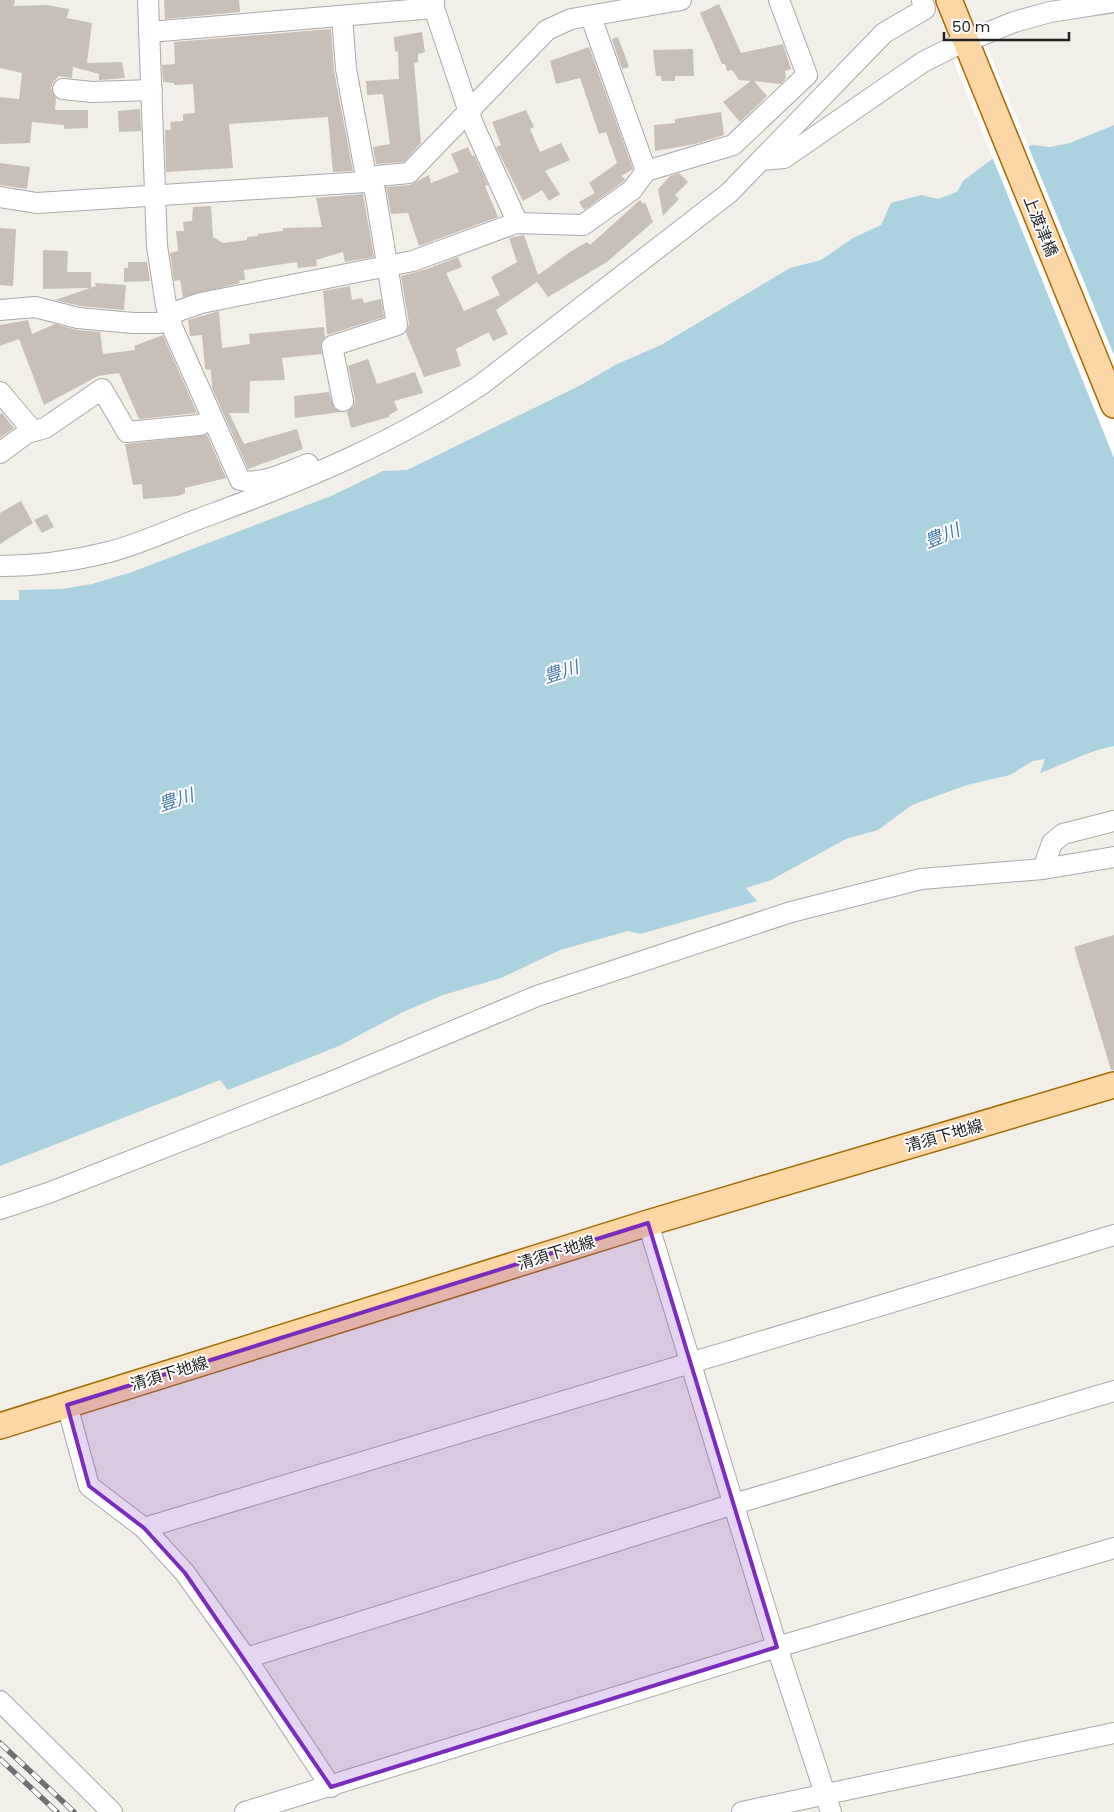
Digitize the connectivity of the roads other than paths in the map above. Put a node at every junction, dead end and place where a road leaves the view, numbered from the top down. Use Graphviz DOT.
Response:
graph roads {
  1 [pos="148,0"];
  2 [pos="681,0"];
  3 [pos="779,0"];
  4 [pos="922,0"];
  5 [pos="949,0"];
  6 [pos="1114,2"];
  7 [pos="434,4"];
  8 [pos="342,16"];
  9 [pos="590,17"];
  10 [pos="150,32"];
  11 [pos="967,45"];
  12 [pos="63,89"];
  13 [pos="152,90"];
  14 [pos="468,110"];
  15 [pos="761,160"];
  16 [pos="646,171"];
  17 [pos="371,179"];
  18 [pos="157,196"];
  19 [pos="0,197"];
  20 [pos="516,223"];
  21 [pos="387,267"];
  22 [pos="0,310"];
  23 [pos="169,316"];
  24 [pos="0,392"];
  25 [pos="343,401"];
  26 [pos="1114,405"];
  27 [pos="211,419"];
  28 [pos="33,431"];
  29 [pos="366,452"];
  30 [pos="0,453"];
  31 [pos="0,566"];
  32 [pos="1114,821"];
  33 [pos="1114,857"];
  34 [pos="1043,869"];
  35 [pos="1114,1085"];
  36 [pos="0,1208"];
  37 [pos="648,1223"];
  38 [pos="1114,1235"];
  39 [pos="691,1362"];
  40 [pos="1114,1391"];
  41 [pos="67,1405"];
  42 [pos="0,1426"];
  43 [pos="734,1504"];
  44 [pos="144,1528"];
  45 [pos="1114,1548"];
  46 [pos="777,1647"];
  47 [pos="246,1658"];
  48 [pos="0,1701"];
  49 [pos="1114,1734"];
  50 [pos="332,1787"];
  51 [pos="827,1804"];
  52 [pos="112,1812"];
  53 [pos="245,1812"];
  54 [pos="742,1812"];
  1 -- 10 [label="street"];
  2 -- 9 [label="street"];
  3 -- 16 [label="street"];
  4 -- 15 [label="street"];
  5 -- 11 [label="main road, 上渡津橋"];
  6 -- 11 [label="street"];
  7 -- 8 [label="street"];
  7 -- 14 [label="street"];
  8 -- 10 [label="street"];
  8 -- 17 [label="street"];
  9 -- 14 [label="street"];
  9 -- 16 [label="street"];
  10 -- 13 [label="street"];
  11 -- 15 [label="street"];
  11 -- 26 [label="main road, 上渡津橋"];
  12 -- 13 [label="street"];
  13 -- 18 [label="street"];
  14 -- 17 [label="street"];
  14 -- 20 [label="street"];
  15 -- 29 [label="street"];
  16 -- 20 [label="street"];
  17 -- 18 [label="street"];
  17 -- 21 [label="street"];
  18 -- 19 [label="street"];
  18 -- 23 [label="street"];
  20 -- 21 [label="street"];
  21 -- 23 [label="street"];
  21 -- 25 [label="street"];
  22 -- 23 [label="street"];
  23 -- 27 [label="street"];
  24 -- 28 [label="street"];
  27 -- 28 [label="street"];
  27 -- 29 [label="street"];
  28 -- 30 [label="street"];
  29 -- 31 [label="street"];
  32 -- 34 [label="street"];
  33 -- 34 [label="street"];
  34 -- 36 [label="street"];
  35 -- 37 [label="main road, 清須下地線"];
  37 -- 39 [label="street"];
  37 -- 41 [label="main road, 清須下地線"];
  38 -- 39 [label="street"];
  39 -- 43 [label="street"];
  39 -- 44 [label="street"];
  40 -- 43 [label="street"];
  41 -- 42 [label="main road, 清須下地線"];
  41 -- 44 [label="street"];
  43 -- 46 [label="street"];
  43 -- 47 [label="street"];
  44 -- 47 [label="street"];
  45 -- 46 [label="street"];
  46 -- 50 [label="street"];
  46 -- 51 [label="street"];
  47 -- 50 [label="street"];
  48 -- 52 [label="street"];
  49 -- 51 [label="street"];
  50 -- 53 [label="street"];
  51 -- 54 [label="street"];
}
